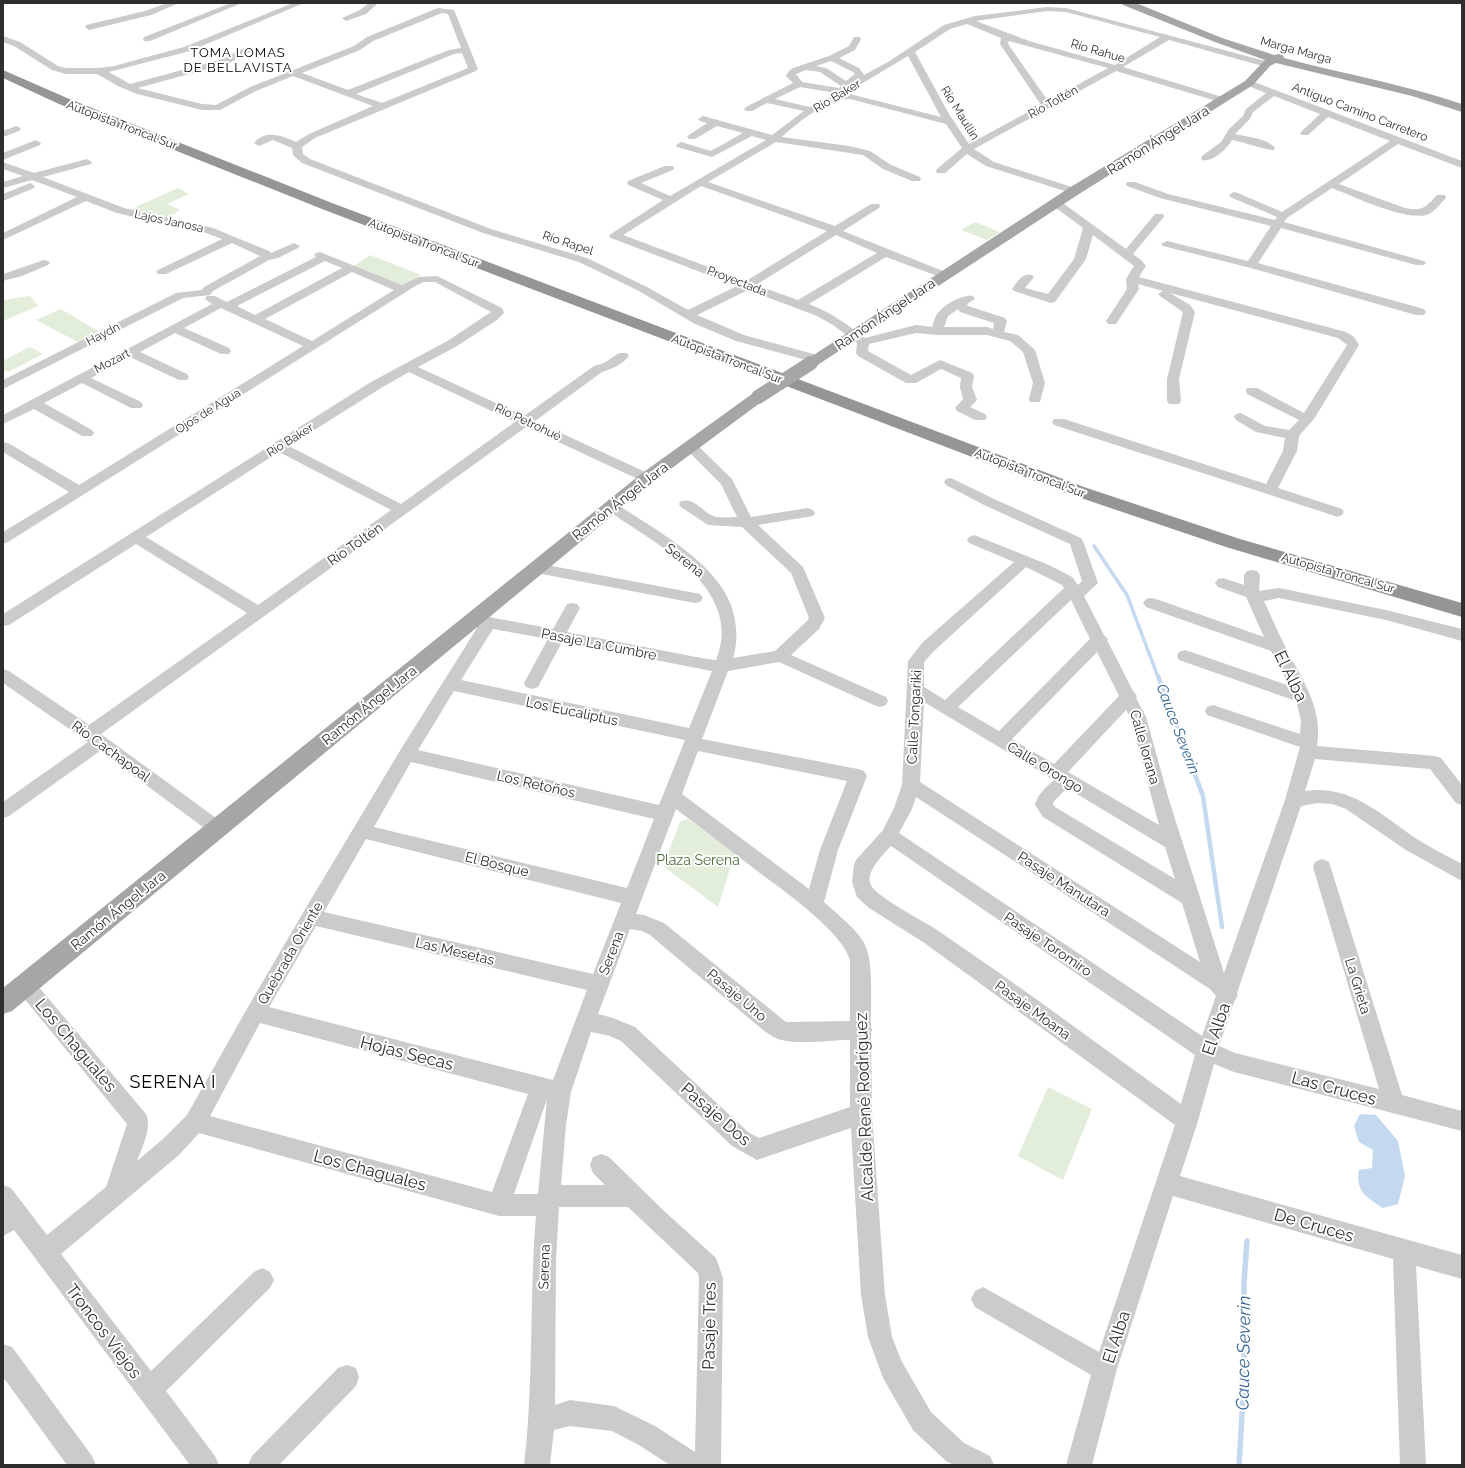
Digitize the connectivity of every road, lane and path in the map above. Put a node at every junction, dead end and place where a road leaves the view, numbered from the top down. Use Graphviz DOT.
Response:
graph roads {
  1 [pos="175,3"];
  2 [pos="238,3"];
  3 [pos="300,3"];
  4 [pos="374,3"];
  5 [pos="1127,3"];
  6 [pos="1134,3"];
  7 [pos="443,6"];
  8 [pos="346,18"];
  9 [pos="968,21"];
  10 [pos="90,27"];
  11 [pos="1005,37"];
  12 [pos="1167,37"];
  13 [pos="3,39"];
  14 [pos="147,39"];
  15 [pos="857,39"];
  16 [pos="249,50"];
  17 [pos="466,50"];
  18 [pos="910,51"];
  19 [pos="832,58"];
  20 [pos="1274,60"];
  21 [pos="3,63"];
  22 [pos="803,67"];
  23 [pos="1118,67"];
  24 [pos="99,71"];
  25 [pos="293,73"];
  26 [pos="3,74"];
  27 [pos="1249,83"];
  28 [pos="799,84"];
  29 [pos="129,88"];
  30 [pos="843,91"];
  31 [pos="1273,92"];
  32 [pos="347,94"];
  33 [pos="766,100"];
  34 [pos="1223,100"];
  35 [pos="1462,105"];
  36 [pos="381,106"];
  37 [pos="1047,106"];
  38 [pos="1462,108"];
  39 [pos="749,109"];
  40 [pos="813,110"];
  41 [pos="1326,113"];
  42 [pos="704,119"];
  43 [pos="716,122"];
  44 [pos="950,122"];
  45 [pos="16,129"];
  46 [pos="752,132"];
  47 [pos="1305,133"];
  48 [pos="3,134"];
  49 [pos="1229,136"];
  50 [pos="692,137"];
  51 [pos="774,138"];
  52 [pos="1397,140"];
  53 [pos="36,143"];
  54 [pos="259,143"];
  55 [pos="681,145"];
  56 [pos="297,146"];
  57 [pos="1270,148"];
  58 [pos="967,149"];
  59 [pos="3,157"];
  60 [pos="1206,158"];
  61 [pos="87,162"];
  62 [pos="1462,165"];
  63 [pos="6,168"];
  64 [pos="669,168"];
  65 [pos="941,170"];
  66 [pos="38,179"];
  67 [pos="916,179"];
  68 [pos="701,183"];
  69 [pos="1131,184"];
  70 [pos="1330,184"];
  71 [pos="3,185"];
  72 [pos="1074,191"];
  73 [pos="1234,195"];
  74 [pos="86,197"];
  75 [pos="1441,197"];
  76 [pos="3,198"];
  77 [pos="671,200"];
  78 [pos="1056,203"];
  79 [pos="875,206"];
  80 [pos="1159,216"];
  81 [pos="1281,220"];
  82 [pos="1089,228"];
  83 [pos="835,230"];
  84 [pos="615,236"];
  85 [pos="3,237"];
  86 [pos="232,239"];
  87 [pos="1167,244"];
  88 [pos="294,246"];
  89 [pos="886,252"];
  90 [pos="1127,255"];
  91 [pos="266,257"];
  92 [pos="44,263"];
  93 [pos="1420,263"];
  94 [pos="1251,265"];
  95 [pos="351,268"];
  96 [pos="162,272"];
  97 [pos="944,274"];
  98 [pos="1028,277"];
  99 [pos="3,278"];
  100 [pos="1132,279"];
  101 [pos="748,285"];
  102 [pos="1150,285"];
  103 [pos="408,286"];
  104 [pos="206,293"];
  105 [pos="225,305"];
  106 [pos="799,305"];
  107 [pos="1420,312"];
  108 [pos="687,316"];
  109 [pos="257,319"];
  110 [pos="1112,321"];
  111 [pos="174,328"];
  112 [pos="936,331"];
  113 [pos="998,334"];
  114 [pos="859,338"];
  115 [pos="313,346"];
  116 [pos="225,351"];
  117 [pos="130,352"];
  118 [pos="623,356"];
  119 [pos="814,361"];
  120 [pos="408,367"];
  121 [pos="183,377"];
  122 [pos="81,378"];
  123 [pos="3,385"];
  124 [pos="1252,391"];
  125 [pos="1036,399"];
  126 [pos="1174,401"];
  127 [pos="34,403"];
  128 [pos="136,405"];
  129 [pos="980,417"];
  130 [pos="1241,417"];
  131 [pos="1307,419"];
  132 [pos="3,420"];
  133 [pos="526,421"];
  134 [pos="1059,422"];
  135 [pos="88,433"];
  136 [pos="1292,435"];
  137 [pos="3,446"];
  138 [pos="280,447"];
  139 [pos="691,447"];
  140 [pos="647,478"];
  141 [pos="951,482"];
  142 [pos="78,491"];
  143 [pos="1270,491"];
  144 [pos="686,504"];
  145 [pos="612,507"];
  146 [pos="402,510"];
  147 [pos="1337,512"];
  148 [pos="808,513"];
  149 [pos="746,522"];
  150 [pos="135,537"];
  151 [pos="3,539"];
  152 [pos="974,540"];
  153 [pos="1025,560"];
  154 [pos="536,568"];
  155 [pos="1252,575"];
  156 [pos="1223,583"];
  157 [pos="1075,592"];
  158 [pos="1253,595"];
  159 [pos="1462,595"];
  160 [pos="695,598"];
  161 [pos="1151,603"];
  162 [pos="572,608"];
  163 [pos="1462,610"];
  164 [pos="258,612"];
  165 [pos="476,617"];
  166 [pos="3,621"];
  167 [pos="558,635"];
  168 [pos="1462,635"];
  169 [pos="1100,639"];
  170 [pos="1277,647"];
  171 [pos="780,656"];
  172 [pos="1185,656"];
  173 [pos="722,666"];
  174 [pos="3,675"];
  175 [pos="532,683"];
  176 [pos="450,684"];
  177 [pos="916,690"];
  178 [pos="1129,696"];
  179 [pos="1304,697"];
  180 [pos="880,701"];
  181 [pos="947,708"];
  182 [pos="1213,710"];
  183 [pos="94,738"];
  184 [pos="694,739"];
  185 [pos="1001,740"];
  186 [pos="1308,748"];
  187 [pos="407,754"];
  188 [pos="1061,776"];
  189 [pos="911,785"];
  190 [pos="1462,798"];
  191 [pos="1294,800"];
  192 [pos="668,805"];
  193 [pos="3,811"];
  194 [pos="217,828"];
  195 [pos="362,831"];
  196 [pos="889,835"];
  197 [pos="1174,843"];
  198 [pos="1322,868"];
  199 [pos="1462,873"];
  200 [pos="1189,897"];
  201 [pos="633,898"];
  202 [pos="876,902"];
  203 [pos="814,904"];
  204 [pos="311,917"];
  205 [pos="624,920"];
  206 [pos="599,984"];
  207 [pos="1222,989"];
  208 [pos="10,994"];
  209 [pos="255,1013"];
  210 [pos="585,1021"];
  211 [pos="862,1030"];
  212 [pos="1207,1051"];
  213 [pos="550,1090"];
  214 [pos="1394,1104"];
  215 [pos="861,1114"];
  216 [pos="1187,1121"];
  217 [pos="1462,1121"];
  218 [pos="194,1122"];
  219 [pos="601,1165"];
  220 [pos="1166,1183"];
  221 [pos="115,1193"];
  222 [pos="634,1196"];
  223 [pos="549,1201"];
  224 [pos="499,1204"];
  225 [pos="7,1211"];
  226 [pos="1404,1250"];
  227 [pos="45,1252"];
  228 [pos="1462,1267"];
  229 [pos="262,1280"];
  230 [pos="983,1300"];
  231 [pos="3,1356"];
  232 [pos="1105,1369"];
  233 [pos="347,1377"];
  234 [pos="149,1390"];
  235 [pos="542,1421"];
  236 [pos="199,1461"];
  237 [pos="83,1465"];
  238 [pos="261,1465"];
  239 [pos="537,1465"];
  240 [pos="693,1465"];
  241 [pos="708,1465"];
  242 [pos="981,1465"];
  243 [pos="1079,1465"];
  244 [pos="1413,1465"];
  1 -- 10 [label="street"];
  2 -- 14 [label="street"];
  3 -- 24 [label="street"];
  4 -- 8 [label="street"];
  5 -- 20 [label="main road, Marga Marga"];
  6 -- 20 [label="main road, Marga Marga"];
  7 -- 17 [label="street"];
  7 -- 25 [label="street"];
  9 -- 11 [label="street, Río Rahue"];
  9 -- 12 [label="street, Río Baker"];
  9 -- 18 [label="street, Río Baker"];
  11 -- 23 [label="street, Río Rahue"];
  11 -- 37 [label="street"];
  12 -- 20 [label="street, Río Baker"];
  12 -- 23 [label="street, Río Toltén"];
  13 -- 24 [label="street"];
  15 -- 19 [label="street"];
  16 -- 29 [label="street"];
  17 -- 32 [label="street"];
  17 -- 36 [label="street"];
  18 -- 30 [label="street, Río Baker"];
  18 -- 44 [label="street, Río Maullin"];
  19 -- 22 [label="street"];
  19 -- 30 [label="street"];
  20 -- 27 [label="main road, Ramón Ángel Jara"];
  20 -- 35 [label="main road, Marga Marga"];
  20 -- 38 [label="main road, Marga Marga"];
  21 -- 159 [label="highway, Autopista Troncal Sur"];
  22 -- 28 [label="street"];
  22 -- 30 [label="street"];
  23 -- 34 [label="street, Río Rahue"];
  23 -- 37 [label="street, Río Toltén"];
  24 -- 29 [label="street"];
  25 -- 29 [label="street"];
  25 -- 32 [label="street"];
  26 -- 163 [label="highway, Autopista Troncal Sur"];
  27 -- 31 [label="street, Antiguo Camino Carretero"];
  27 -- 34 [label="main road, Ramón Ángel Jara"];
  28 -- 30 [label="street"];
  28 -- 33 [label="street"];
  30 -- 40 [label="street, Río Baker"];
  30 -- 44 [label="street"];
  31 -- 41 [label="street, Antiguo Camino Carretero"];
  31 -- 49 [label="street"];
  32 -- 36 [label="street"];
  33 -- 39 [label="street"];
  33 -- 40 [label="street"];
  34 -- 72 [label="main road, Ramón Ángel Jara"];
  36 -- 56 [label="street"];
  37 -- 58 [label="street, Río Toltén"];
  40 -- 51 [label="street, Río Baker"];
  41 -- 47 [label="street"];
  41 -- 52 [label="street, Antiguo Camino Carretero"];
  42 -- 43 [label="street"];
  43 -- 46 [label="street"];
  43 -- 50 [label="street"];
  44 -- 58 [label="street, Río Maullin"];
  45 -- 48 [label="street"];
  46 -- 51 [label="street"];
  46 -- 55 [label="street"];
  49 -- 57 [label="street"];
  49 -- 60 [label="street"];
  51 -- 67 [label="street"];
  51 -- 68 [label="street, Río Baker"];
  52 -- 62 [label="street, Antiguo Camino Carretero"];
  52 -- 70 [label="street"];
  53 -- 59 [label="street"];
  54 -- 56 [label="street"];
  56 -- 108 [label="street, Río Rapel"];
  58 -- 65 [label="street, Río Toltén"];
  58 -- 72 [label="street, Río Maullin"];
  61 -- 66 [label="street"];
  63 -- 66 [label="street, Lajos Janosa"];
  64 -- 77 [label="street"];
  66 -- 71 [label="street"];
  66 -- 74 [label="street, Lajos Janosa"];
  66 -- 76 [label="street"];
  68 -- 77 [label="street, Río Baker"];
  68 -- 83 [label="street"];
  69 -- 81 [label="street"];
  70 -- 75 [label="street"];
  70 -- 81 [label="street"];
  72 -- 78 [label="main road, Ramón Ángel Jara"];
  73 -- 81 [label="street"];
  74 -- 85 [label="street"];
  74 -- 86 [label="street, Lajos Janosa"];
  77 -- 84 [label="street, Río Baker"];
  78 -- 82 [label="street"];
  78 -- 97 [label="main road, Ramón Ángel Jara"];
  79 -- 83 [label="street"];
  80 -- 90 [label="street"];
  81 -- 93 [label="street"];
  81 -- 94 [label="street"];
  82 -- 90 [label="street"];
  82 -- 98 [label="street"];
  83 -- 89 [label="street"];
  83 -- 101 [label="street"];
  84 -- 101 [label="street, Proyectada"];
  86 -- 91 [label="street, Lajos Janosa"];
  86 -- 96 [label="street"];
  87 -- 94 [label="street"];
  88 -- 91 [label="street"];
  89 -- 97 [label="street"];
  89 -- 106 [label="street"];
  90 -- 100 [label="street"];
  91 -- 104 [label="street"];
  92 -- 99 [label="street"];
  94 -- 107 [label="street"];
  95 -- 103 [label="street"];
  95 -- 105 [label="street, Mozart"];
  95 -- 109 [label="street"];
  97 -- 114 [label="main road, Ramón Ángel Jara"];
  100 -- 102 [label="street"];
  100 -- 110 [label="street"];
  101 -- 106 [label="street, Proyectada"];
  101 -- 108 [label="street"];
  102 -- 126 [label="street"];
  102 -- 131 [label="street"];
  103 -- 115 [label="street, Ojos de Agua"];
  103 -- 120 [label="street, Río Baker"];
  104 -- 105 [label="street"];
  104 -- 123 [label="street, Haydn"];
  105 -- 109 [label="street"];
  105 -- 111 [label="street, Mozart"];
  106 -- 114 [label="street, Proyectada"];
  108 -- 119 [label="street, Río Rapel"];
  109 -- 115 [label="street"];
  111 -- 116 [label="street"];
  111 -- 117 [label="street, Mozart"];
  112 -- 113 [label="street"];
  112 -- 113 [label="street"];
  112 -- 114 [label="street"];
  113 -- 125 [label="street"];
  114 -- 119 [label="main road, Ramón Ángel Jara"];
  114 -- 129 [label="street"];
  115 -- 142 [label="street, Ojos de Agua"];
  117 -- 121 [label="street"];
  117 -- 122 [label="street, Mozart"];
  118 -- 133 [label="street, Río Toltén"];
  119 -- 139 [label="main road, Ramón Ángel Jara, bridge"];
  120 -- 133 [label="street, Río Petrohué"];
  120 -- 138 [label="street, Río Baker"];
  122 -- 127 [label="street, Mozart"];
  122 -- 128 [label="street"];
  124 -- 131 [label="street"];
  127 -- 132 [label="street, Mozart"];
  127 -- 135 [label="street"];
  130 -- 136 [label="street"];
  131 -- 136 [label="street"];
  133 -- 140 [label="street, Río Petrohué"];
  133 -- 146 [label="street, Río Toltén"];
  134 -- 143 [label="street"];
  136 -- 143 [label="street"];
  137 -- 142 [label="street"];
  138 -- 146 [label="street"];
  138 -- 150 [label="street, Río Baker"];
  139 -- 140 [label="main road, Ramón Ángel Jara"];
  139 -- 149 [label="street"];
  140 -- 145 [label="main road, Ramón Ángel Jara"];
  141 -- 157 [label="street"];
  142 -- 151 [label="street, Ojos de Agua"];
  143 -- 147 [label="street"];
  144 -- 149 [label="street"];
  145 -- 154 [label="main road, Ramón Ángel Jara"];
  145 -- 173 [label="street, Serena"];
  146 -- 164 [label="street, Río Toltén"];
  148 -- 149 [label="street"];
  149 -- 171 [label="street"];
  150 -- 164 [label="street"];
  150 -- 166 [label="street, Río Baker"];
  152 -- 153 [label="street, Calle Iorana"];
  153 -- 157 [label="street, Calle Iorana"];
  153 -- 177 [label="street, Calle Tongariki"];
  154 -- 160 [label="street"];
  154 -- 165 [label="main road, Ramón Ángel Jara"];
  155 -- 158 [label="street"];
  156 -- 158 [label="street"];
  157 -- 169 [label="street, Calle Iorana"];
  157 -- 181 [label="street"];
  158 -- 168 [label="street"];
  158 -- 170 [label="street, El Alba"];
  161 -- 170 [label="street"];
  162 -- 167 [label="street"];
  164 -- 183 [label="street, Río Toltén"];
  165 -- 167 [label="street, Pasaje La Cumbre"];
  165 -- 176 [label="street, Quebrada Oriente"];
  165 -- 194 [label="main road, Ramón Ángel Jara"];
  167 -- 173 [label="street, Pasaje La Cumbre"];
  167 -- 175 [label="street"];
  169 -- 178 [label="street, Calle Iorana"];
  169 -- 185 [label="street"];
  170 -- 179 [label="street, El Alba"];
  171 -- 173 [label="street, Pasaje La Cumbre"];
  171 -- 180 [label="street"];
  172 -- 179 [label="street"];
  173 -- 184 [label="street, Serena"];
  174 -- 183 [label="street, Río Cachapoal"];
  176 -- 184 [label="street, Los Eucaliptus"];
  176 -- 187 [label="street, Quebrada Oriente"];
  177 -- 181 [label="street, Calle Orongo"];
  177 -- 189 [label="street, Calle Tongariki"];
  178 -- 188 [label="street"];
  178 -- 197 [label="street, Calle Iorana"];
  179 -- 186 [label="street, El Alba"];
  181 -- 185 [label="street, Calle Orongo"];
  182 -- 186 [label="street"];
  183 -- 193 [label="street, Río Toltén"];
  183 -- 194 [label="street, Río Cachapoal"];
  184 -- 192 [label="street, Serena"];
  184 -- 203 [label="street"];
  185 -- 188 [label="street, Calle Orongo"];
  186 -- 190 [label="street"];
  186 -- 191 [label="street, El Alba"];
  187 -- 192 [label="street, Los Retoños"];
  187 -- 195 [label="street, Quebrada Oriente"];
  188 -- 197 [label="street, Calle Orongo"];
  188 -- 200 [label="street"];
  189 -- 196 [label="street, Calle Tongariki"];
  189 -- 207 [label="street, Pasaje Manutara"];
  191 -- 199 [label="street"];
  191 -- 207 [label="street, El Alba"];
  192 -- 201 [label="street, Serena"];
  192 -- 203 [label="street, Alcalde René Rodríguez"];
  194 -- 208 [label="main road, Ramón Ángel Jara"];
  195 -- 201 [label="street, El Bosque"];
  195 -- 204 [label="street, Quebrada Oriente"];
  196 -- 202 [label="street, Calle Tongariki"];
  196 -- 212 [label="street, Pasaje Toromiro"];
  197 -- 200 [label="street, Calle Iorana"];
  198 -- 214 [label="street, La Grieta"];
  200 -- 207 [label="street, Calle Iorana"];
  201 -- 205 [label="street, Serena"];
  202 -- 216 [label="street, Pasaje Moana"];
  203 -- 211 [label="street, Alcalde René Rodríguez"];
  204 -- 206 [label="street, Las Mesetas"];
  204 -- 209 [label="street, Quebrada Oriente"];
  205 -- 206 [label="street, Serena"];
  205 -- 211 [label="street, Pasaje Uno"];
  206 -- 210 [label="street, Serena"];
  207 -- 212 [label="street, El Alba"];
  208 -- 221 [label="street, Los Chaguales"];
  209 -- 213 [label="street, Hojas Secas"];
  209 -- 218 [label="street, Quebrada Oriente"];
  210 -- 213 [label="street, Serena"];
  210 -- 215 [label="street, Pasaje Dos"];
  211 -- 215 [label="street, Alcalde René Rodríguez"];
  212 -- 214 [label="street, Las Cruces"];
  212 -- 216 [label="street, El Alba"];
  213 -- 223 [label="street, Serena"];
  213 -- 224 [label="street, Serena"];
  214 -- 217 [label="street, Las Cruces"];
  215 -- 242 [label="street, Alcalde René Rodríguez"];
  216 -- 220 [label="street, El Alba"];
  218 -- 221 [label="street, Quebrada Oriente"];
  218 -- 224 [label="street, Los Chaguales"];
  219 -- 222 [label="street, Pasaje Tres"];
  220 -- 226 [label="street, De Cruces"];
  220 -- 232 [label="street, El Alba"];
  221 -- 227 [label="street, Quebrada Oriente"];
  222 -- 223 [label="street"];
  222 -- 241 [label="street, Pasaje Tres"];
  223 -- 224 [label="street, Los Chaguales"];
  223 -- 235 [label="street, Serena"];
  225 -- 227 [label="street, Troncos Viejos"];
  226 -- 228 [label="street, De Cruces"];
  226 -- 244 [label="street"];
  227 -- 234 [label="street, Troncos Viejos"];
  229 -- 234 [label="street"];
  230 -- 232 [label="street"];
  231 -- 237 [label="street"];
  232 -- 243 [label="street, El Alba"];
  233 -- 238 [label="street"];
  234 -- 236 [label="street, Troncos Viejos"];
  235 -- 239 [label="street, Serena"];
  235 -- 240 [label="street"];
}
